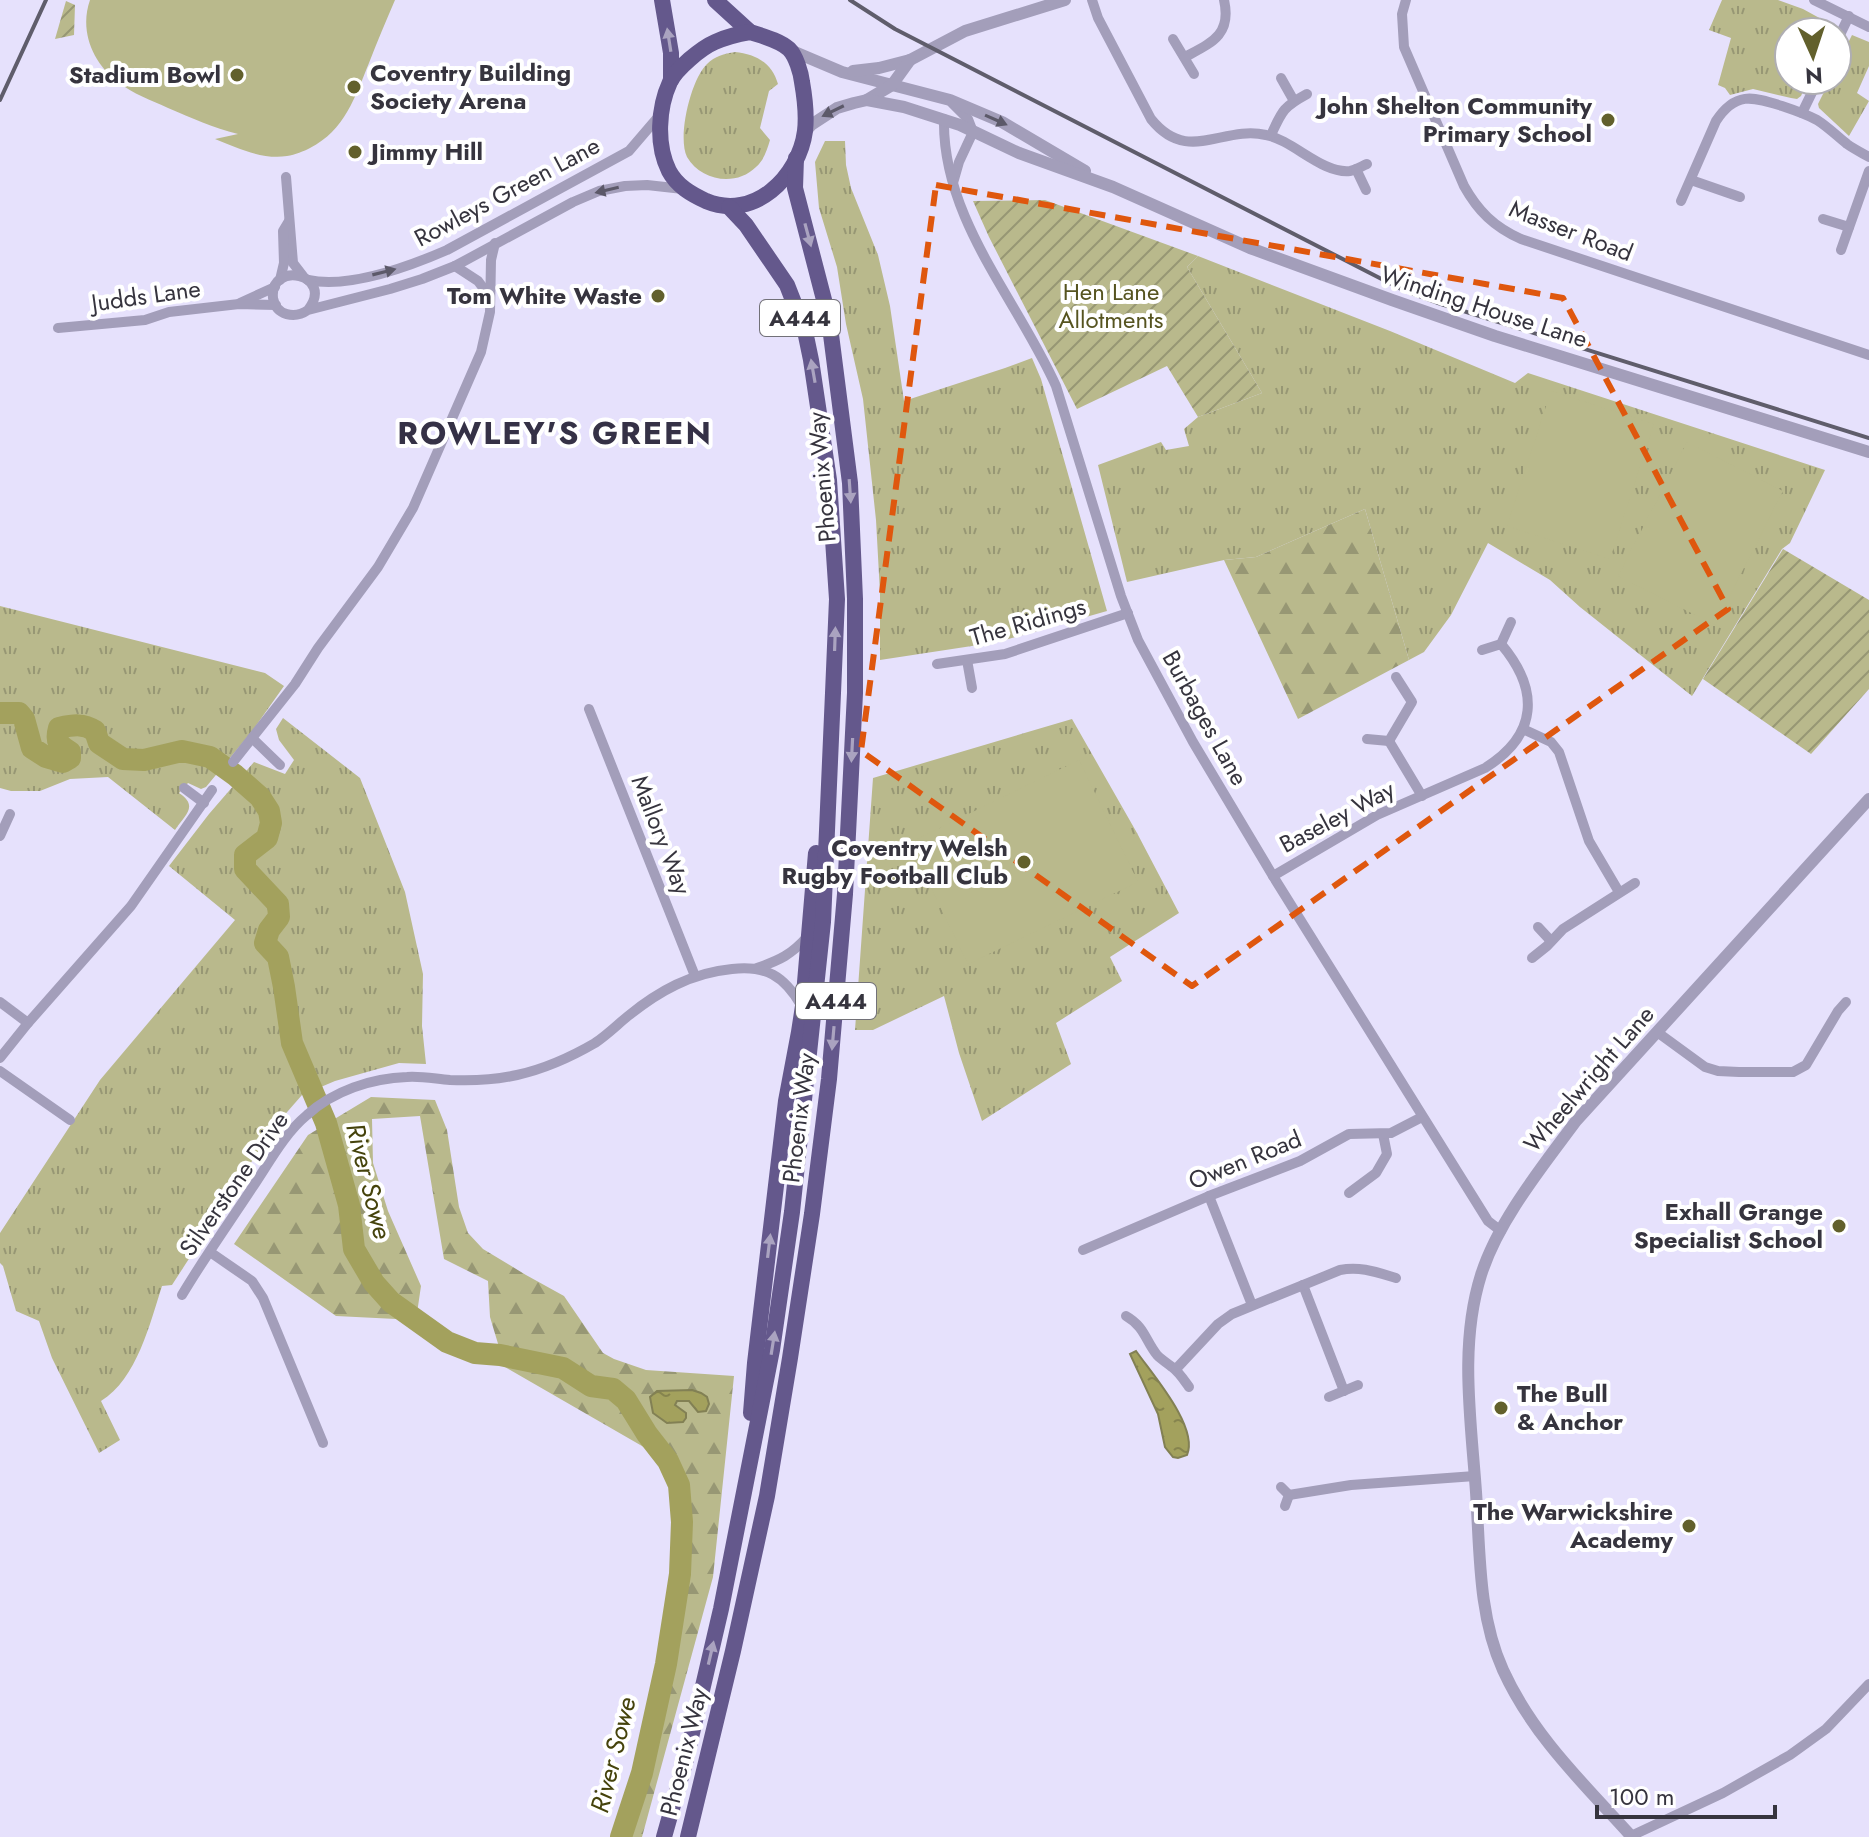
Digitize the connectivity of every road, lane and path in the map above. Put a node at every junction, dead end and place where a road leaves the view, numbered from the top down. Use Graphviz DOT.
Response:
graph roads {
  1 [pos="662,0"];
  2 [pos="715,0"];
  3 [pos="1065,0"];
  4 [pos="1092,0"];
  5 [pos="1224,0"];
  6 [pos="1406,0"];
  7 [pos="1814,0"];
  8 [pos="1849,16"];
  9 [pos="750,32"];
  10 [pos="1173,39"];
  11 [pos="790,50"];
  12 [pos="1185,57"];
  13 [pos="910,60"];
  14 [pos="842,72"];
  15 [pos="1194,74"];
  16 [pos="1281,78"];
  17 [pos="671,80"];
  18 [pos="892,85"];
  19 [pos="1307,94"];
  20 [pos="1810,96"];
  21 [pos="867,100"];
  22 [pos="950,100"];
  23 [pos="1294,101"];
  24 [pos="661,113"];
  25 [pos="1802,113"];
  26 [pos="944,119"];
  27 [pos="805,132"];
  28 [pos="973,132"];
  29 [pos="1271,135"];
  30 [pos="1869,157"];
  31 [pos="796,158"];
  32 [pos="1367,164"];
  33 [pos="1356,169"];
  34 [pos="1869,171"];
  35 [pos="286,177"];
  36 [pos="1691,180"];
  37 [pos="953,185"];
  38 [pos="1113,187"];
  39 [pos="685,189"];
  40 [pos="1366,190"];
  41 [pos="1740,197"];
  42 [pos="1681,201"];
  43 [pos="729,207"];
  44 [pos="1823,219"];
  45 [pos="289,221"];
  46 [pos="1849,227"];
  47 [pos="495,243"];
  48 [pos="1841,250"];
  49 [pos="455,266"];
  50 [pos="305,278"];
  51 [pos="277,283"];
  52 [pos="490,297"];
  53 [pos="239,304"];
  54 [pos="276,305"];
  55 [pos="308,310"];
  56 [pos="58,328"];
  57 [pos="1869,355"];
  58 [pos="1869,452"];
  59 [pos="1128,613"];
  60 [pos="1511,622"];
  61 [pos="1501,644"];
  62 [pos="1482,650"];
  63 [pos="967,660"];
  64 [pos="937,664"];
  65 [pos="1396,677"];
  66 [pos="972,688"];
  67 [pos="833,693"];
  68 [pos="589,709"];
  69 [pos="1523,729"];
  70 [pos="252,738"];
  71 [pos="1367,739"];
  72 [pos="1389,741"];
  73 [pos="233,762"];
  74 [pos="280,765"];
  75 [pos="184,788"];
  76 [pos="212,790"];
  77 [pos="1422,796"];
  78 [pos="1869,799"];
  79 [pos="204,803"];
  80 [pos="10,814"];
  81 [pos="0,836"];
  82 [pos="1273,876"];
  83 [pos="1635,883"];
  84 [pos="1619,892"];
  85 [pos="1538,927"];
  86 [pos="808,935"];
  87 [pos="1551,941"];
  88 [pos="1532,958"];
  89 [pos="757,968"];
  90 [pos="695,976"];
  91 [pos="0,1002"];
  92 [pos="1837,1005"];
  93 [pos="803,1006"];
  94 [pos="28,1023"];
  95 [pos="1657,1032"];
  96 [pos="0,1058"];
  97 [pos="0,1071"];
  98 [pos="1422,1117"];
  99 [pos="70,1120"];
  100 [pos="1383,1134"];
  101 [pos="1349,1193"];
  102 [pos="1209,1196"];
  103 [pos="1501,1231"];
  104 [pos="1083,1250"];
  105 [pos="210,1252"];
  106 [pos="1396,1278"];
  107 [pos="1303,1285"];
  108 [pos="182,1295"];
  109 [pos="1252,1305"];
  110 [pos="1126,1316"];
  111 [pos="1176,1369"];
  112 [pos="1358,1385"];
  113 [pos="1189,1387"];
  114 [pos="1344,1391"];
  115 [pos="1329,1397"];
  116 [pos="323,1443"];
  117 [pos="1475,1476"];
  118 [pos="745,1491"];
  119 [pos="1285,1496"];
  120 [pos="1869,1684"];
  121 [pos="1628,1836"];
  122 [pos="664,1837"];
  123 [pos="688,1837"];
  17 -- 1 [label="highway, one-way"];
  2 -- 9 [label="highway"];
  3 -- 13 [label="street"];
  4 -- 29 [label="street"];
  5 -- 12 [label="street"];
  6 -- 57 [label="street, Masser Road"];
  7 -- 8 [label="street"];
  9 -- 11 [label="highway"];
  9 -- 17 [label="highway"];
  10 -- 12 [label="street"];
  11 -- 14 [label="street, Winding House Lane"];
  11 -- 27 [label="highway"];
  12 -- 15 [label="street"];
  13 -- 14 [label="street"];
  13 -- 18 [label="street"];
  14 -- 18 [label="street, Winding House Lane"];
  16 -- 23 [label="street"];
  17 -- 24 [label="highway"];
  18 -- 21 [label="street"];
  18 -- 22 [label="street, Winding House Lane"];
  19 -- 23 [label="street"];
  20 -- 25 [label="street"];
  21 -- 26 [label="street, Winding House Lane"];
  21 -- 27 [label="street, one-way"];
  22 -- 28 [label="street"];
  22 -- 38 [label="street, Winding House Lane, one-way"];
  23 -- 29 [label="street"];
  24 -- 39 [label="highway"];
  50 -- 24 [label="street, Rowleys Green Lane, one-way"];
  25 -- 30 [label="street"];
  25 -- 36 [label="street"];
  26 -- 28 [label="street, Winding House Lane"];
  26 -- 37 [label="street, Burbages Lane"];
  27 -- 31 [label="highway"];
  28 -- 37 [label="street"];
  28 -- 38 [label="street, Winding House Lane"];
  29 -- 33 [label="street"];
  31 -- 43 [label="highway"];
  31 -- 123 [label="highway, Phoenix Way / A444, one-way"];
  32 -- 33 [label="street"];
  33 -- 40 [label="street"];
  34 -- 46 [label="street"];
  35 -- 45 [label="street"];
  36 -- 41 [label="street"];
  36 -- 42 [label="street"];
  37 -- 59 [label="street, Burbages Lane"];
  38 -- 58 [label="street, Winding House Lane"];
  39 -- 43 [label="highway"];
  39 -- 47 [label="street, Rowleys Green Lane, one-way"];
  67 -- 43 [label="highway, Phoenix Way / A444, one-way"];
  44 -- 46 [label="street"];
  45 -- 50 [label="street"];
  45 -- 51 [label="street"];
  46 -- 48 [label="street"];
  47 -- 49 [label="street, Rowleys Green Lane"];
  47 -- 52 [label="street, Rowleys Green Lane"];
  49 -- 52 [label="street, Rowleys Green Lane"];
  49 -- 55 [label="street, Rowleys Green Lane"];
  50 -- 51 [label="street"];
  50 -- 55 [label="street"];
  51 -- 53 [label="street, Judds Lane"];
  51 -- 54 [label="street"];
  52 -- 70 [label="street, Rowleys Green Lane"];
  53 -- 54 [label="street, Judds Lane"];
  53 -- 56 [label="street, Judds Lane"];
  54 -- 55 [label="street"];
  59 -- 63 [label="street, The Ridings"];
  59 -- 82 [label="street, Burbages Lane"];
  60 -- 61 [label="street"];
  61 -- 62 [label="street"];
  61 -- 69 [label="street"];
  63 -- 64 [label="street, The Ridings"];
  63 -- 66 [label="street"];
  65 -- 72 [label="street, Baseley Way"];
  67 -- 86 [label="highway"];
  118 -- 67 [label="highway, Phoenix Way / A444, one-way"];
  68 -- 90 [label="street, Mallory Way"];
  69 -- 77 [label="street, Baseley Way"];
  69 -- 84 [label="street"];
  70 -- 73 [label="street, Rowleys Green Lane"];
  70 -- 74 [label="street"];
  71 -- 72 [label="street, Baseley Way"];
  72 -- 77 [label="street, Baseley Way"];
  75 -- 79 [label="street"];
  76 -- 79 [label="street"];
  77 -- 82 [label="street, Baseley Way"];
  78 -- 95 [label="street, Wheelwright Lane"];
  79 -- 94 [label="street"];
  80 -- 81 [label="street"];
  82 -- 98 [label="street, Burbages Lane"];
  83 -- 84 [label="street"];
  84 -- 87 [label="street"];
  85 -- 87 [label="street"];
  86 -- 89 [label="street, Silverstone Drive"];
  86 -- 93 [label="highway"];
  87 -- 88 [label="street"];
  89 -- 90 [label="street, Silverstone Drive"];
  89 -- 93 [label="street"];
  90 -- 105 [label="street, Silverstone Drive"];
  91 -- 94 [label="street"];
  92 -- 95 [label="street"];
  118 -- 93 [label="highway, one-way"];
  94 -- 96 [label="street"];
  95 -- 103 [label="street, Wheelwright Lane"];
  97 -- 99 [label="street"];
  98 -- 100 [label="street, Owen Road"];
  98 -- 103 [label="street, Burbages Lane"];
  100 -- 101 [label="street"];
  100 -- 102 [label="street, Owen Road"];
  102 -- 104 [label="street, Owen Road"];
  102 -- 109 [label="street"];
  103 -- 117 [label="street, Wheelwright Lane"];
  105 -- 108 [label="street, Silverstone Drive"];
  105 -- 116 [label="street"];
  106 -- 107 [label="street"];
  107 -- 109 [label="street"];
  107 -- 114 [label="street"];
  109 -- 111 [label="street"];
  110 -- 111 [label="street"];
  111 -- 113 [label="street"];
  112 -- 114 [label="street"];
  114 -- 115 [label="street"];
  117 -- 119 [label="street"];
  117 -- 121 [label="street, Wheelwright Lane"];
  122 -- 118 [label="highway, Phoenix Way / A444, one-way"];
  120 -- 121 [label="street"];
}
